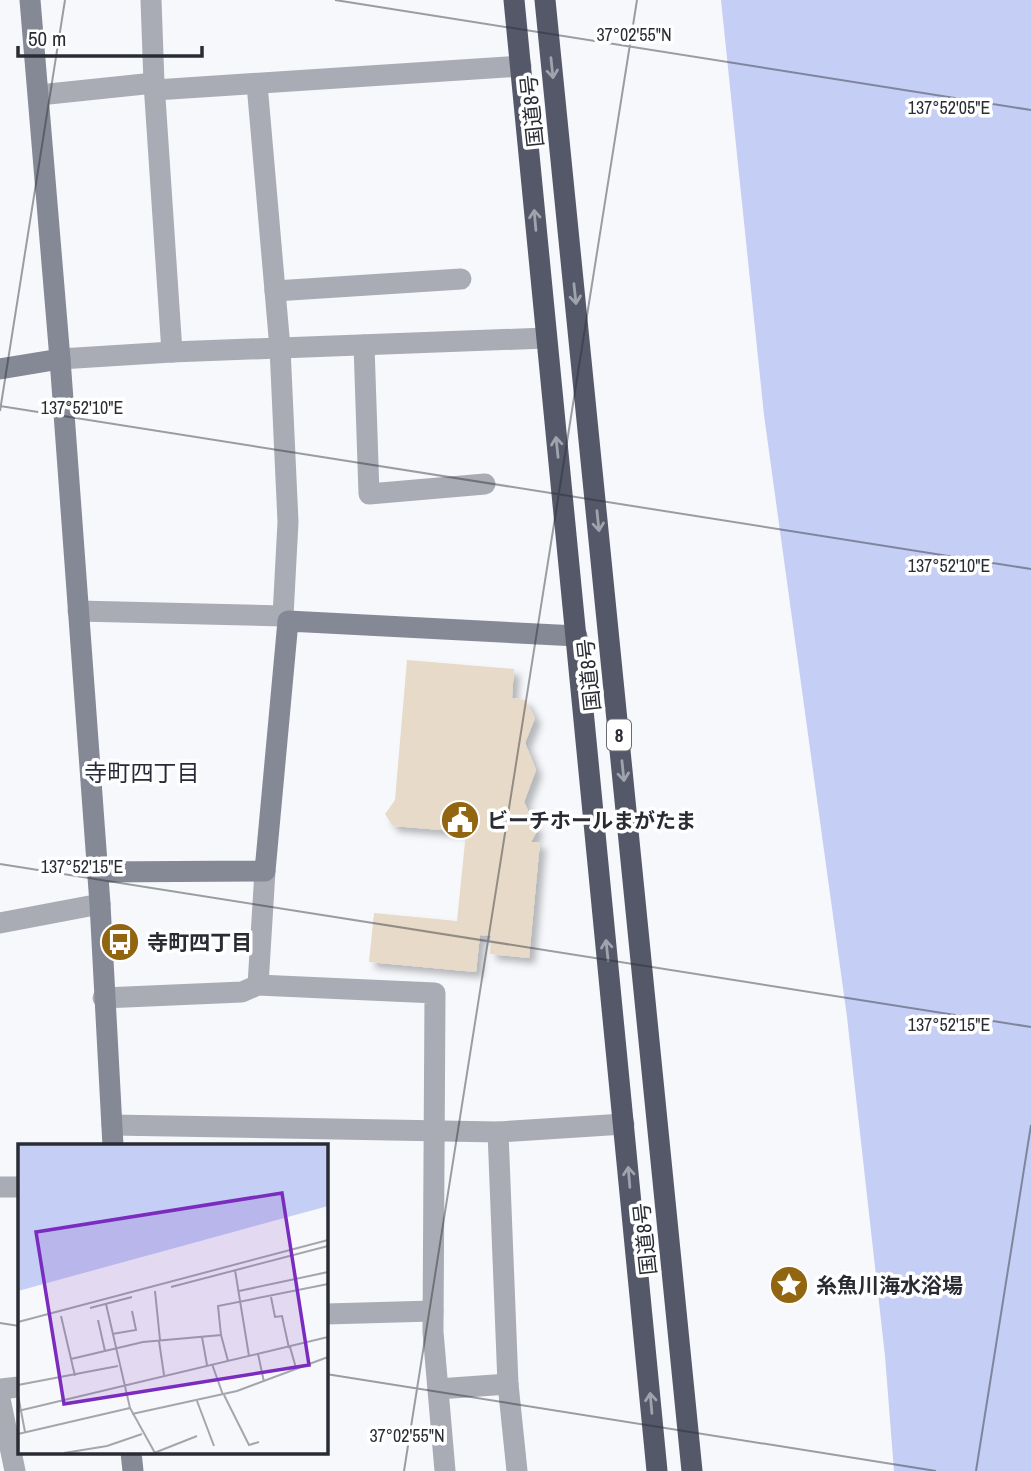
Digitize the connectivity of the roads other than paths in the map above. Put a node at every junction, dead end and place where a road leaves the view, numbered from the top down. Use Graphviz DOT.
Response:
graph roads {
  1 [pos="30,0"];
  2 [pos="151,0"];
  3 [pos="514,0"];
  4 [pos="545,0"];
  5 [pos="521,66"];
  6 [pos="257,84"];
  7 [pos="154,86"];
  8 [pos="39,95"];
  9 [pos="461,279"];
  10 [pos="275,291"];
  11 [pos="546,338"];
  12 [pos="364,345"];
  13 [pos="280,348"];
  14 [pos="172,352"];
  15 [pos="60,359"];
  16 [pos="0,369"];
  17 [pos="485,484"];
  18 [pos="78,611"];
  19 [pos="286,619"];
  20 [pos="577,636"];
  21 [pos="265,871"];
  22 [pos="97,872"];
  23 [pos="100,904"];
  24 [pos="0,923"];
  25 [pos="258,985"];
  26 [pos="103,998"];
  27 [pos="624,1124"];
  28 [pos="433,1130"];
  29 [pos="498,1132"];
  30 [pos="113,1135"];
  31 [pos="0,1187"];
  32 [pos="18,1187"];
  33 [pos="433,1311"];
  34 [pos="327,1314"];
  35 [pos="509,1384"];
  36 [pos="18,1387"];
  37 [pos="0,1389"];
  38 [pos="438,1389"];
  39 [pos="0,1399"];
  40 [pos="15,1471"];
  41 [pos="445,1471"];
  42 [pos="517,1471"];
  43 [pos="657,1471"];
  44 [pos="692,1471"];
  1 -- 8 [label="street"];
  2 -- 7 [label="street"];
  3 -- 5 [label="highway, 国道8号 / 8"];
  4 -- 44 [label="highway, 国道8号 / 8, one-way"];
  5 -- 6 [label="street"];
  11 -- 5 [label="highway, 国道8号 / 8, one-way"];
  6 -- 7 [label="street"];
  6 -- 10 [label="street"];
  7 -- 8 [label="street"];
  7 -- 14 [label="street"];
  8 -- 15 [label="street"];
  9 -- 10 [label="street"];
  10 -- 13 [label="street"];
  11 -- 12 [label="street"];
  20 -- 11 [label="highway, 国道8号 / 8, one-way"];
  12 -- 13 [label="street"];
  12 -- 17 [label="street"];
  13 -- 14 [label="street"];
  13 -- 19 [label="street"];
  14 -- 15 [label="street"];
  15 -- 16 [label="street"];
  15 -- 18 [label="street"];
  18 -- 19 [label="street"];
  18 -- 22 [label="street"];
  19 -- 20 [label="street"];
  19 -- 21 [label="street"];
  27 -- 20 [label="highway, 国道8号 / 8, one-way"];
  21 -- 22 [label="street"];
  21 -- 25 [label="street"];
  22 -- 23 [label="street"];
  23 -- 24 [label="street"];
  23 -- 26 [label="street"];
  25 -- 26 [label="street"];
  25 -- 28 [label="street"];
  26 -- 30 [label="street"];
  27 -- 29 [label="street"];
  43 -- 27 [label="highway, 国道8号 / 8, one-way"];
  28 -- 29 [label="street"];
  28 -- 30 [label="street"];
  28 -- 33 [label="street"];
  29 -- 35 [label="street"];
  31 -- 32 [label="street"];
  33 -- 34 [label="street"];
  33 -- 38 [label="street"];
  35 -- 38 [label="street"];
  35 -- 42 [label="street"];
  36 -- 37 [label="street"];
  38 -- 41 [label="street"];
  39 -- 40 [label="street"];
}
